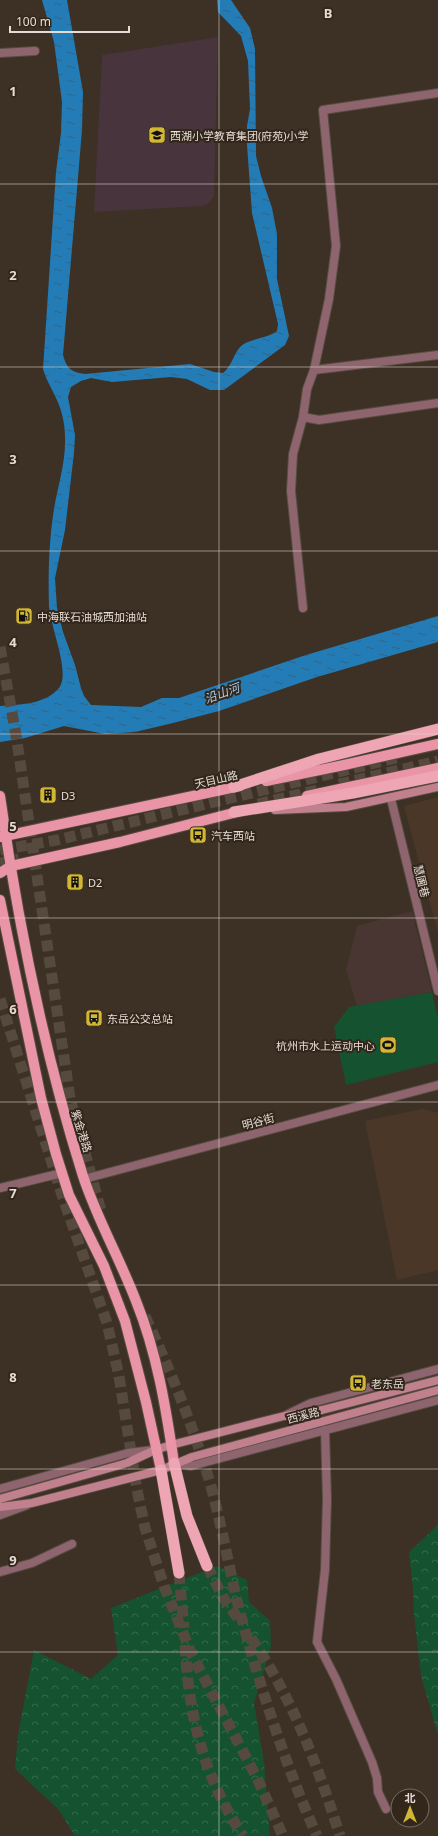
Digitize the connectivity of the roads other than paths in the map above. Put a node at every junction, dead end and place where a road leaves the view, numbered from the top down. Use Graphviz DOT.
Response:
graph roads {
  1 [pos="35,51"];
  2 [pos="0,53"];
  3 [pos="438,93"];
  4 [pos="438,355"];
  5 [pos="314,370"];
  6 [pos="438,403"];
  7 [pos="303,417"];
  8 [pos="303,608"];
  9 [pos="438,729"];
  10 [pos="438,744"];
  11 [pos="438,768"];
  12 [pos="438,776"];
  13 [pos="234,787"];
  14 [pos="438,787"];
  15 [pos="0,796"];
  16 [pos="391,799"];
  17 [pos="234,812"];
  18 [pos="3,837"];
  19 [pos="11,866"];
  20 [pos="0,873"];
  21 [pos="0,900"];
  22 [pos="438,991"];
  23 [pos="438,1085"];
  24 [pos="62,1173"];
  25 [pos="84,1178"];
  26 [pos="0,1188"];
  27 [pos="438,1368"];
  28 [pos="438,1380"];
  29 [pos="438,1390"];
  30 [pos="438,1400"];
  31 [pos="284,1416"];
  32 [pos="326,1430"];
  33 [pos="171,1445"];
  34 [pos="155,1450"];
  35 [pos="174,1463"];
  36 [pos="161,1470"];
  37 [pos="0,1489"];
  38 [pos="0,1499"];
  39 [pos="32,1503"];
  40 [pos="0,1507"];
  41 [pos="0,1515"];
  42 [pos="72,1544"];
  43 [pos="206,1566"];
  44 [pos="0,1572"];
  45 [pos="179,1573"];
  46 [pos="386,1809"];
  1 -- 2 [label="street"];
  3 -- 5 [label="street"];
  4 -- 5 [label="street"];
  5 -- 7 [label="street"];
  6 -- 7 [label="street"];
  7 -- 8 [label="street"];
  9 -- 13 [label="highway"];
  10 -- 13 [label="main road, 天目山路"];
  11 -- 17 [label="main road"];
  12 -- 17 [label="highway"];
  13 -- 18 [label="main road, 天目山路"];
  14 -- 16 [label="main road"];
  15 -- 18 [label="main road, 紫金港路"];
  16 -- 17 [label="main road"];
  16 -- 22 [label="street, 慧圃巷"];
  17 -- 19 [label="main road"];
  18 -- 19 [label="main road, 紫金港路"];
  19 -- 20 [label="main road"];
  19 -- 25 [label="main road, 紫金港路"];
  21 -- 24 [label="main road"];
  23 -- 25 [label="street, 明谷街"];
  24 -- 26 [label="street"];
  24 -- 34 [label="main road"];
  25 -- 33 [label="main road, 紫金港路"];
  27 -- 31 [label="street, 西溪路"];
  28 -- 31 [label="main road, 西溪路"];
  29 -- 35 [label="main road, 西溪路"];
  30 -- 32 [label="street, 西溪路"];
  31 -- 33 [label="main road, 西溪路"];
  32 -- 35 [label="street, 西溪路"];
  32 -- 46 [label="street"];
  33 -- 34 [label="main road, 西溪路"];
  33 -- 35 [label="main road, 紫金港路"];
  34 -- 36 [label="main road"];
  34 -- 37 [label="street, 西溪路"];
  34 -- 38 [label="main road, 西溪路"];
  35 -- 36 [label="main road, 西溪路"];
  35 -- 43 [label="highway"];
  36 -- 39 [label="main road, 西溪路"];
  36 -- 45 [label="highway"];
  39 -- 40 [label="main road, 西溪路"];
  39 -- 41 [label="street, 西溪路"];
  42 -- 44 [label="street"];
}
